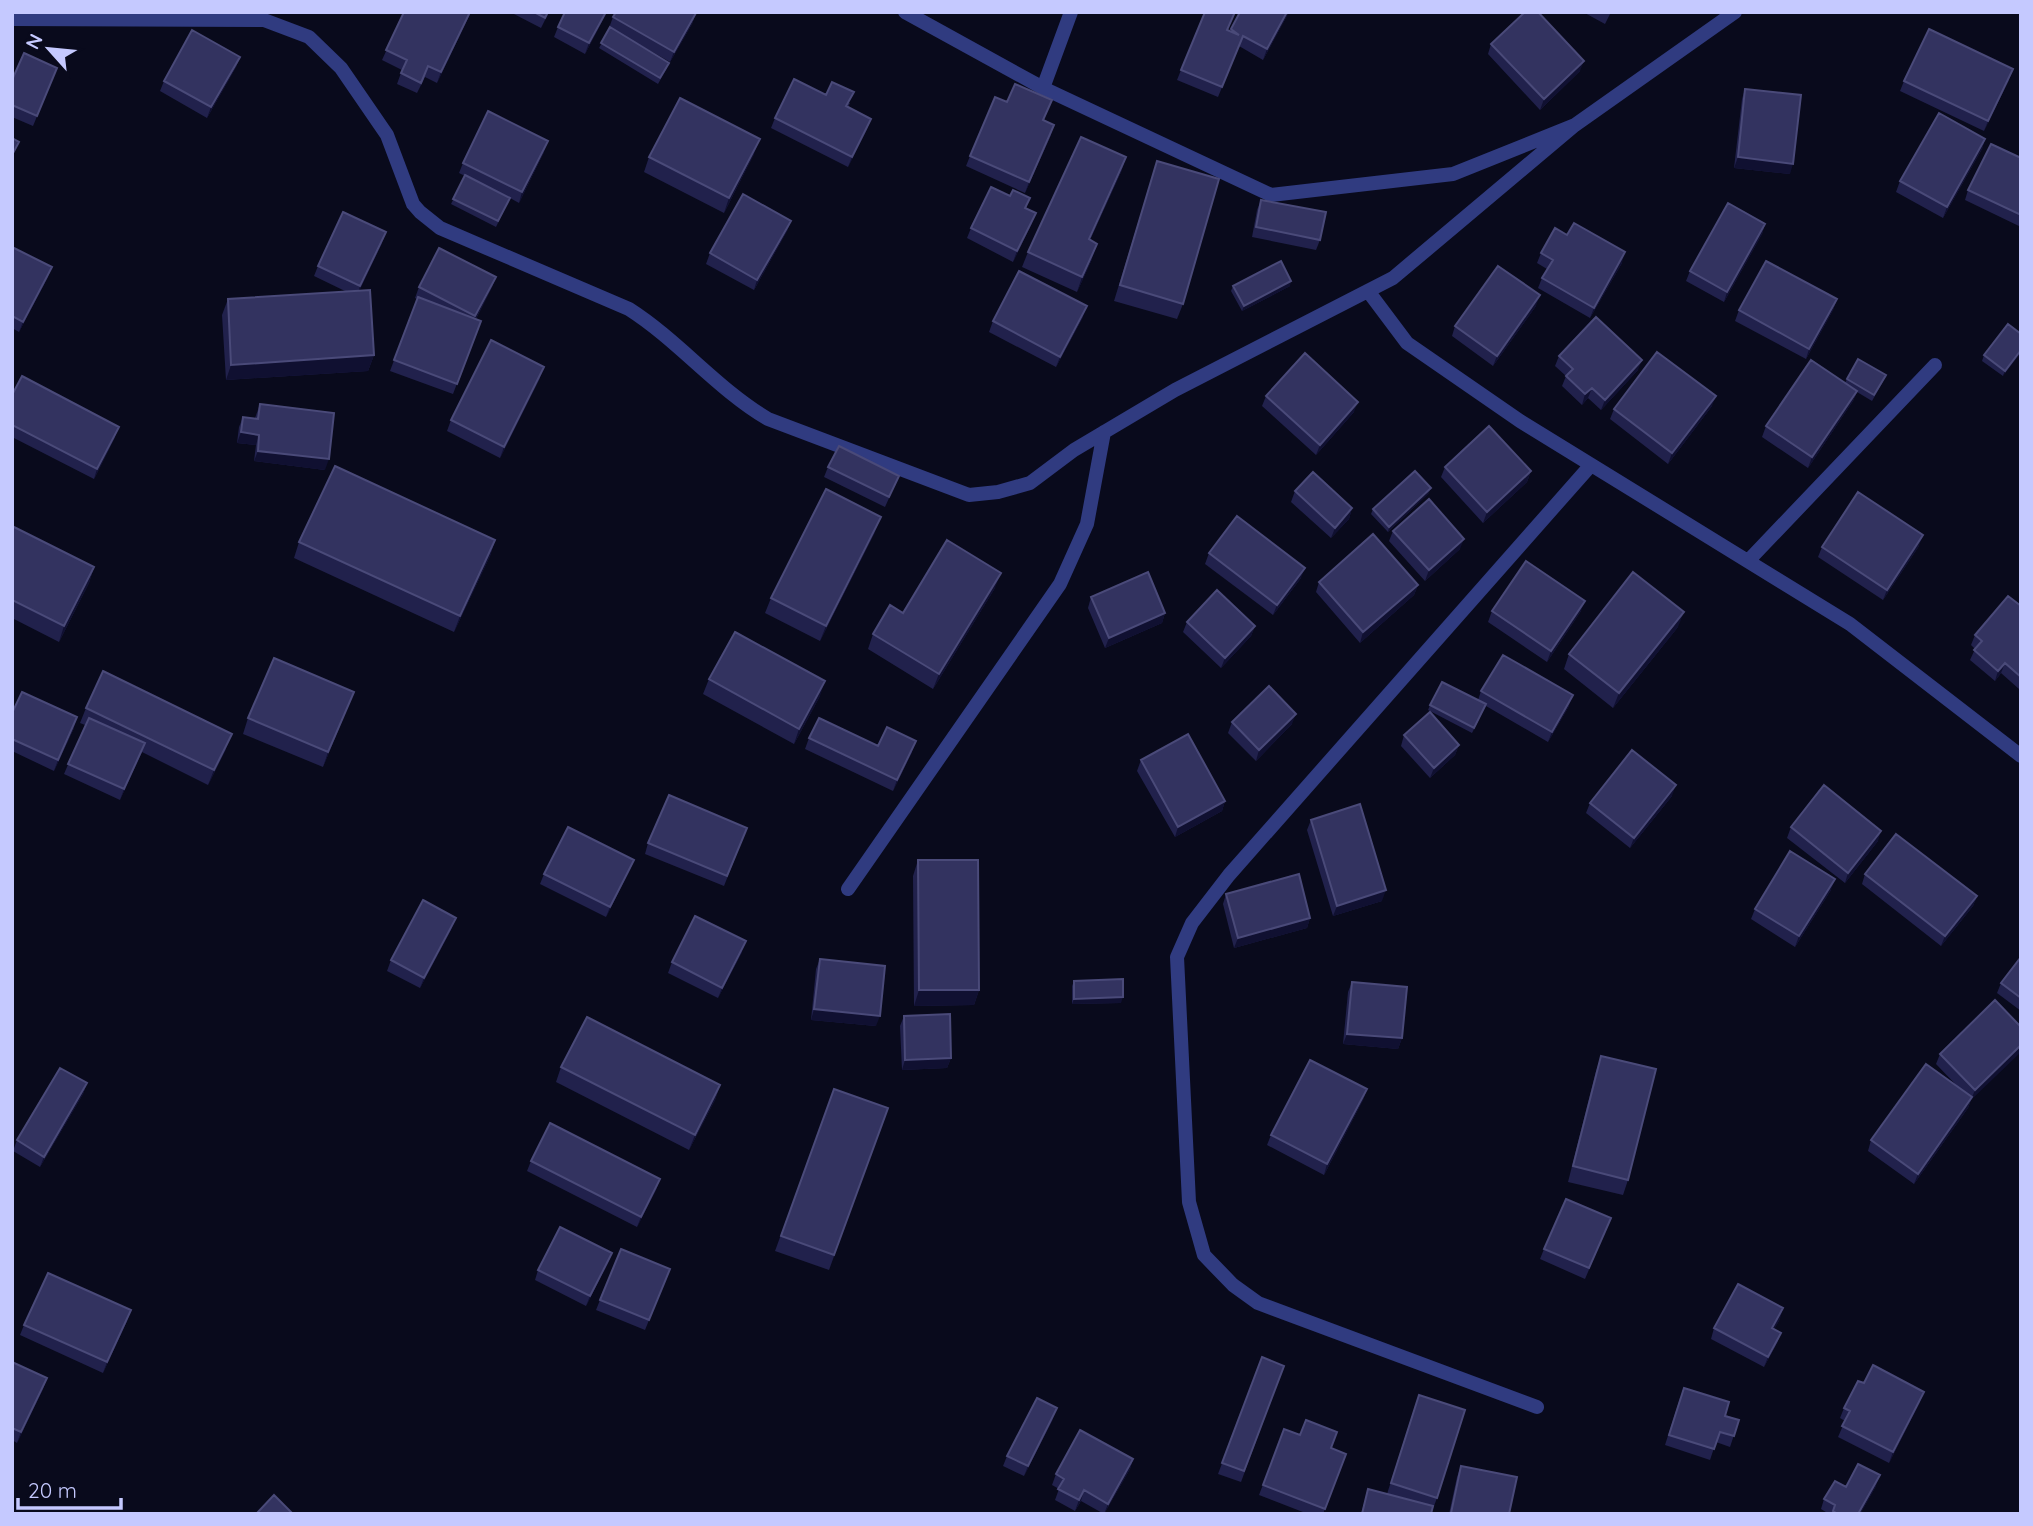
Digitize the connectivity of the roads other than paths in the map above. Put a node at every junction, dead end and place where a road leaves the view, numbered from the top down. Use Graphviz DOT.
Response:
graph roads {
  1 [pos="905,12"];
  2 [pos="1071,12"];
  3 [pos="1735,12"];
  4 [pos="1720,17"];
  5 [pos="12,19"];
  6 [pos="1043,88"];
  7 [pos="1575,125"];
  8 [pos="1368,291"];
  9 [pos="1935,365"];
  10 [pos="1104,432"];
  11 [pos="1591,465"];
  12 [pos="1748,561"];
  13 [pos="2021,756"];
  14 [pos="848,888"];
  15 [pos="1538,1407"];
  1 -- 6 [label="street"];
  2 -- 6 [label="street"];
  3 -- 4 [label="street"];
  4 -- 7 [label="street"];
  5 -- 10 [label="street"];
  6 -- 7 [label="street"];
  7 -- 8 [label="street"];
  8 -- 10 [label="street"];
  8 -- 11 [label="street"];
  9 -- 12 [label="street"];
  10 -- 14 [label="street"];
  11 -- 12 [label="street"];
  11 -- 15 [label="street"];
  12 -- 13 [label="street"];
}
